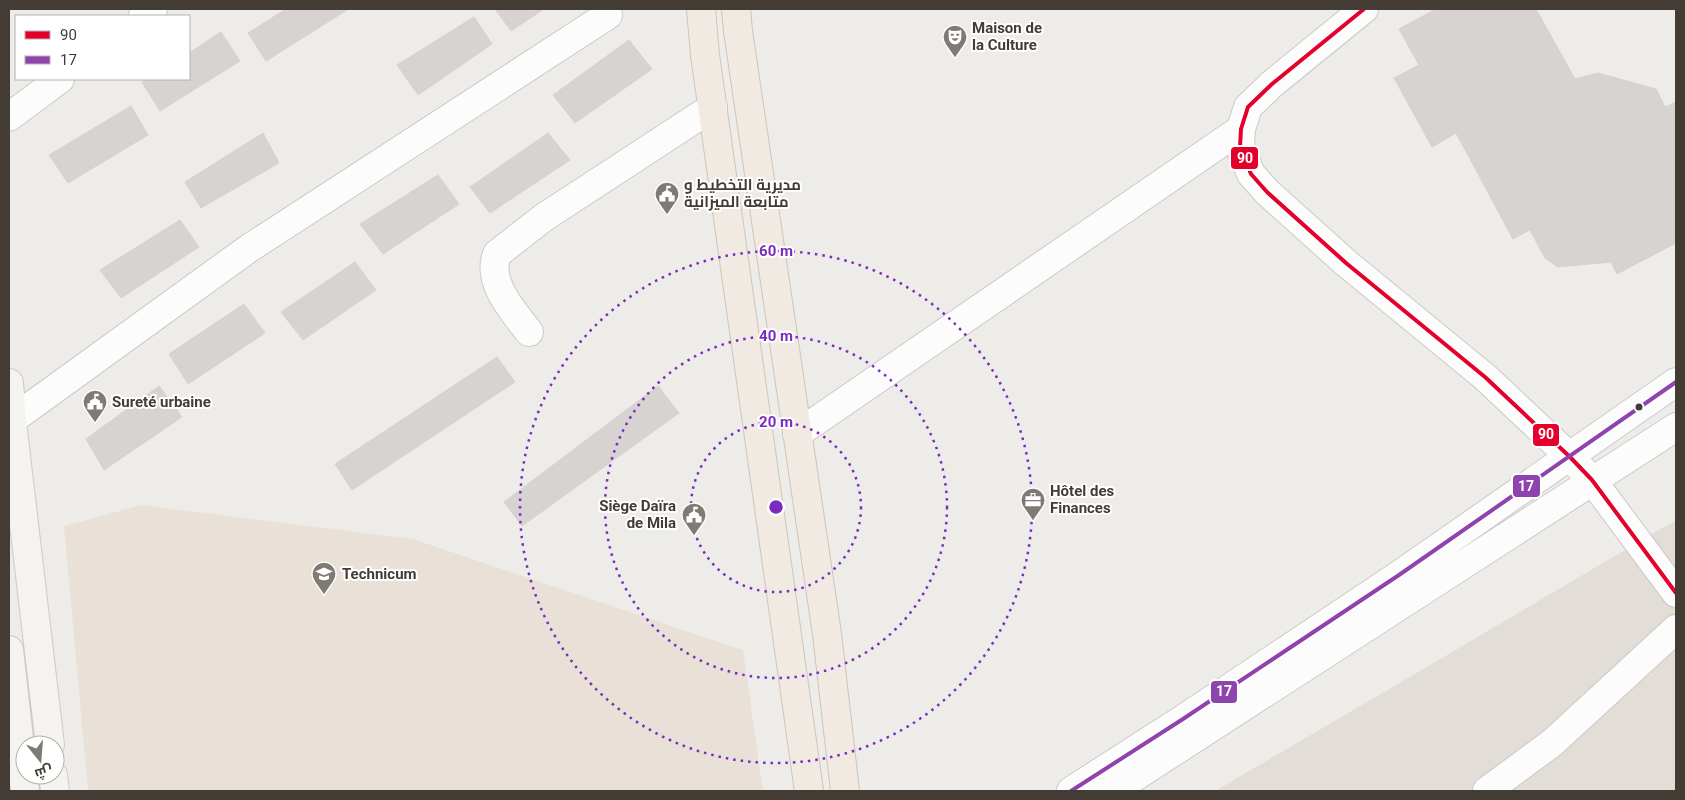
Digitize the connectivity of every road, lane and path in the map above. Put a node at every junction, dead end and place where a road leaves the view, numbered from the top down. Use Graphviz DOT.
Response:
graph roads {
  1 [pos="701,9"];
  2 [pos="736,9"];
  3 [pos="1364,9"];
  4 [pos="608,15"];
  5 [pos="59,80"];
  6 [pos="713,107"];
  7 [pos="9,117"];
  8 [pos="1241,128"];
  9 [pos="529,332"];
  10 [pos="1676,382"];
  11 [pos="9,383"];
  12 [pos="10,422"];
  13 [pos="1676,427"];
  14 [pos="797,434"];
  15 [pos="1570,457"];
  16 [pos="1592,480"];
  17 [pos="1676,593"];
  18 [pos="1676,629"];
  19 [pos="9,650"];
  20 [pos="49,735"];
  21 [pos="25,791"];
  22 [pos="809,791"];
  23 [pos="845,791"];
  24 [pos="1071,791"];
  25 [pos="1113,791"];
  26 [pos="1487,791"];
  1 -- 6 [label="main road"];
  2 -- 14 [label="main road"];
  3 -- 8 [label="street"];
  4 -- 12 [label="street"];
  5 -- 7 [label="street"];
  6 -- 9 [label="street"];
  6 -- 22 [label="main road"];
  8 -- 14 [label="street"];
  8 -- 15 [label="street"];
  10 -- 15 [label="street"];
  11 -- 12 [label="main road"];
  12 -- 20 [label="main road"];
  13 -- 16 [label="street"];
  14 -- 23 [label="main road"];
  15 -- 16 [label="street"];
  15 -- 24 [label="street"];
  16 -- 17 [label="street"];
  16 -- 25 [label="street"];
  18 -- 26 [label="street"];
  19 -- 21 [label="main road"];
}
